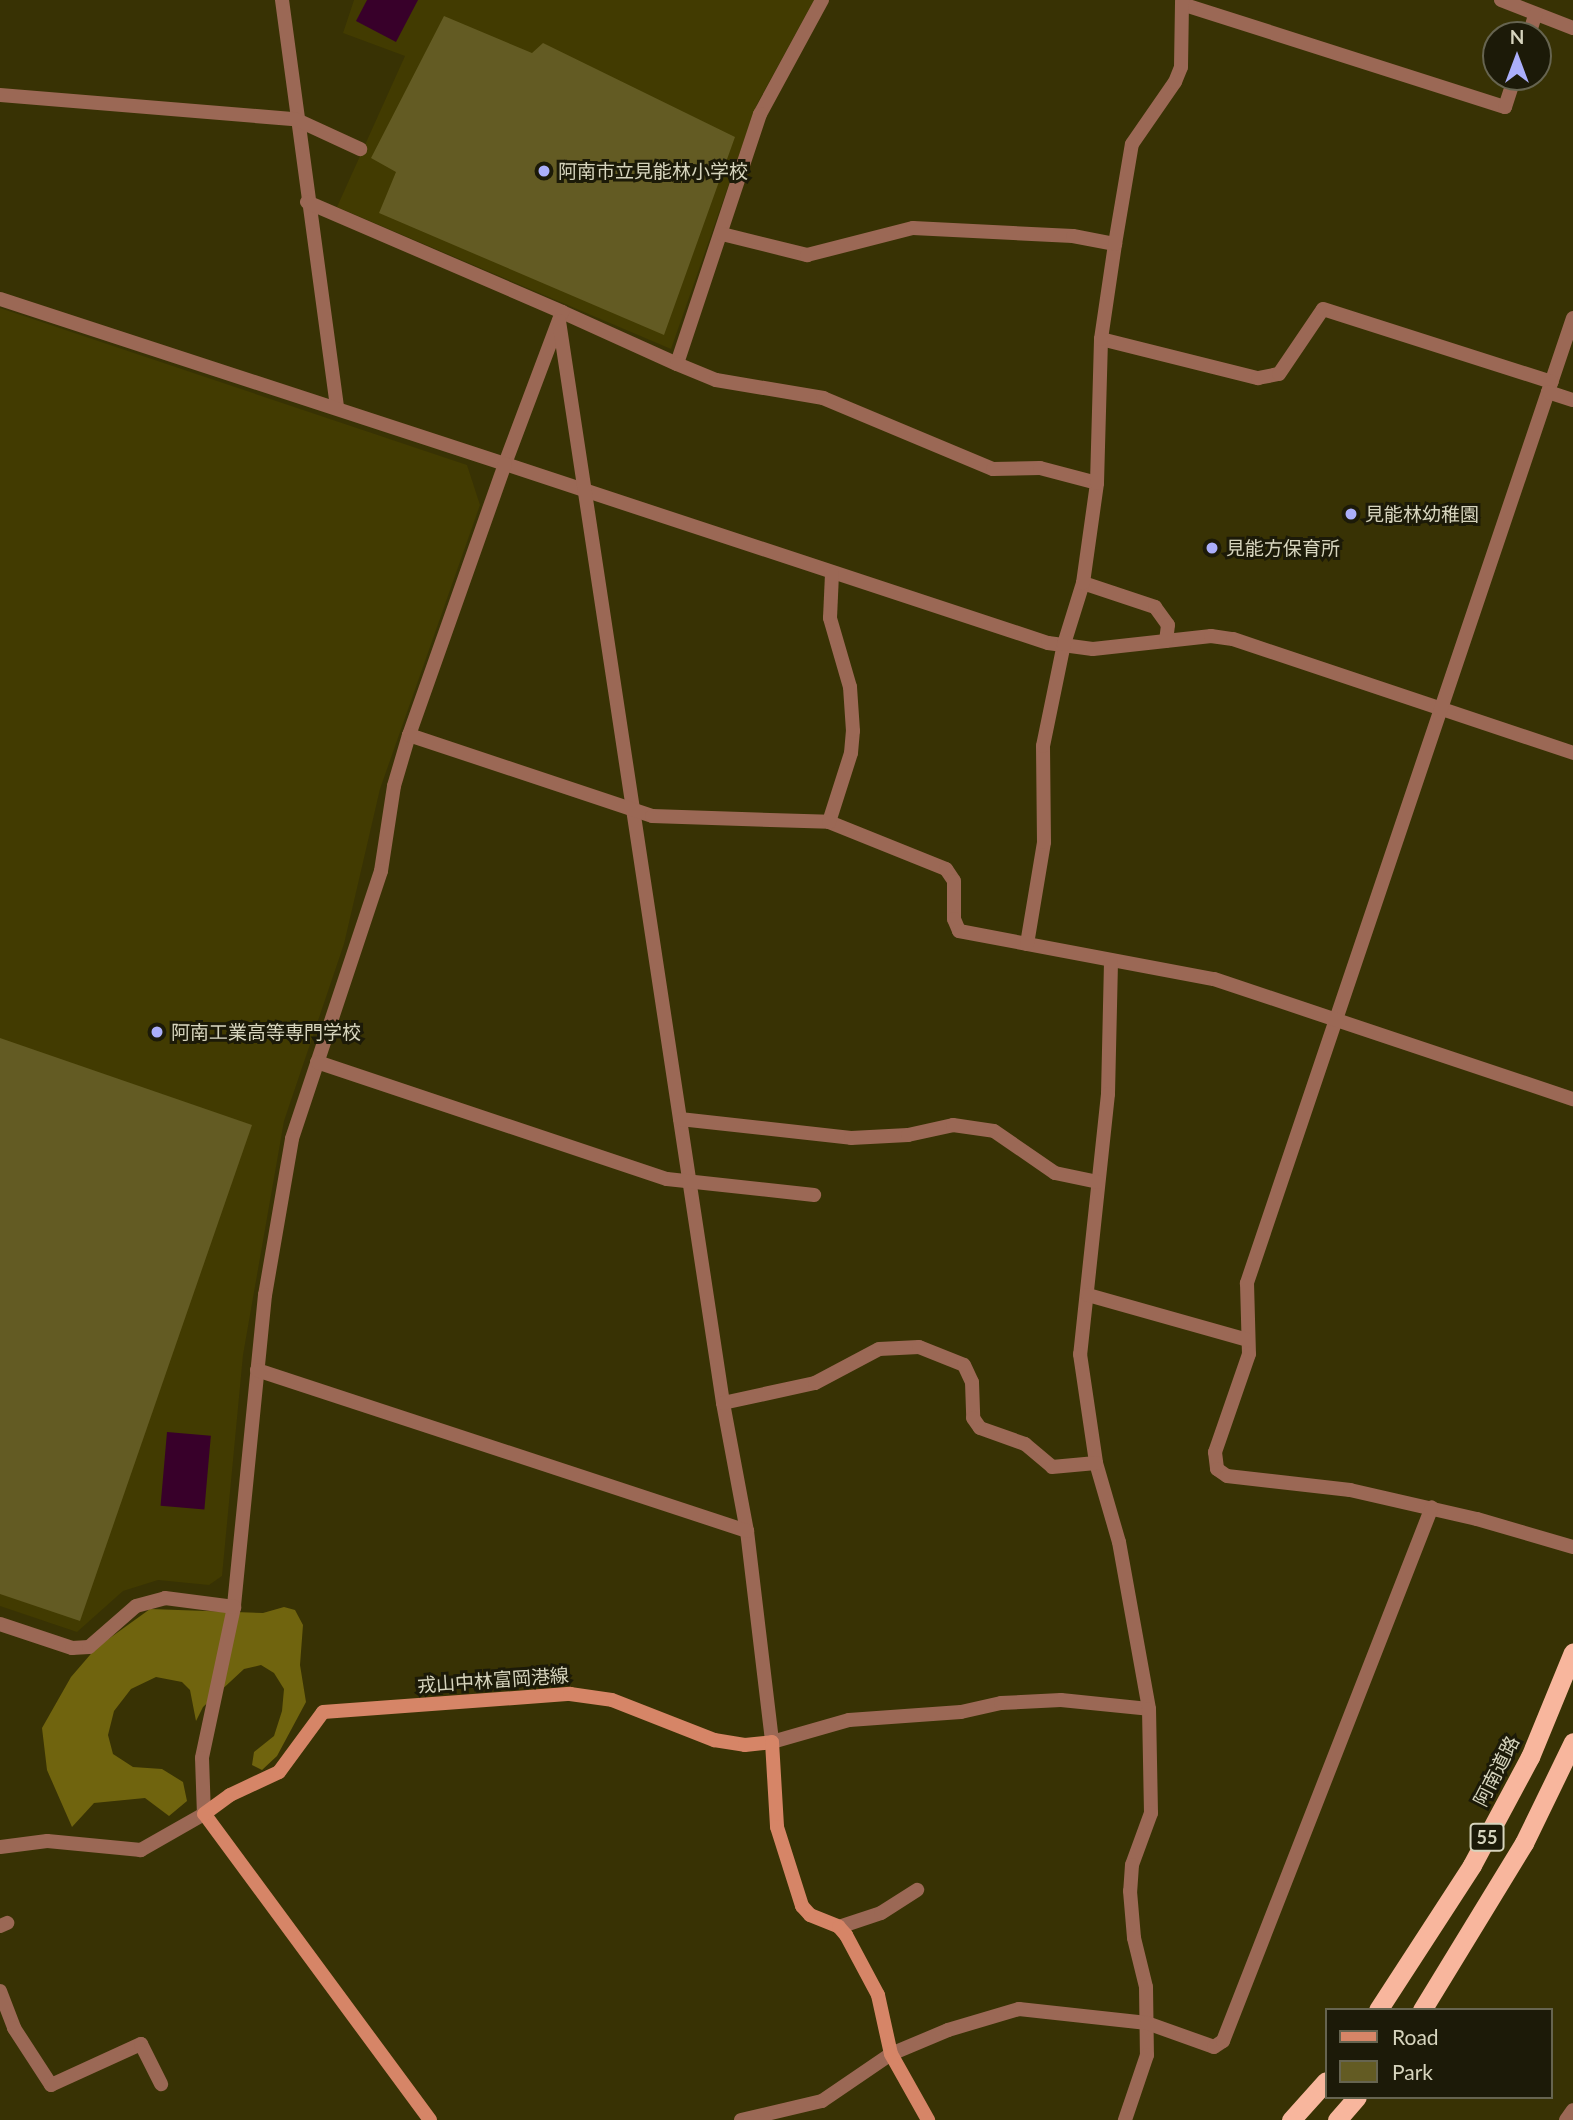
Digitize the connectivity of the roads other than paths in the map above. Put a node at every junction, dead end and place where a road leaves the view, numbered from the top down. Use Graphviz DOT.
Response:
graph roads {
  1 [pos="282,0"];
  2 [pos="822,0"];
  3 [pos="1501,0"];
  4 [pos="1182,2"];
  5 [pos="1535,15"];
  6 [pos="1533,21"];
  7 [pos="1573,27"];
  8 [pos="1510,91"];
  9 [pos="0,95"];
  10 [pos="295,118"];
  11 [pos="360,149"];
  12 [pos="307,202"];
  13 [pos="722,234"];
  14 [pos="1115,244"];
  15 [pos="0,299"];
  16 [pos="561,316"];
  17 [pos="1573,318"];
  18 [pos="1101,339"];
  19 [pos="677,364"];
  20 [pos="1550,387"];
  21 [pos="1573,400"];
  22 [pos="337,407"];
  23 [pos="505,464"];
  24 [pos="1097,483"];
  25 [pos="587,491"];
  26 [pos="832,574"];
  27 [pos="1083,583"];
  28 [pos="1166,641"];
  29 [pos="1064,644"];
  30 [pos="1440,710"];
  31 [pos="410,735"];
  32 [pos="1573,753"];
  33 [pos="635,810"];
  34 [pos="829,822"];
  35 [pos="1027,944"];
  36 [pos="1111,962"];
  37 [pos="1334,1020"];
  38 [pos="317,1062"];
  39 [pos="1573,1099"];
  40 [pos="680,1119"];
  41 [pos="1098,1181"];
  42 [pos="690,1182"];
  43 [pos="814,1195"];
  44 [pos="1088,1295"];
  45 [pos="1248,1340"];
  46 [pos="257,1370"];
  47 [pos="723,1403"];
  48 [pos="1096,1463"];
  49 [pos="1432,1507"];
  50 [pos="747,1531"];
  51 [pos="1573,1547"];
  52 [pos="234,1607"];
  53 [pos="0,1623"];
  54 [pos="1573,1652"];
  55 [pos="1149,1709"];
  56 [pos="772,1742"];
  57 [pos="1573,1742"];
  58 [pos="204,1814"];
  59 [pos="0,1847"];
  60 [pos="917,1890"];
  61 [pos="839,1927"];
  62 [pos="0,1991"];
  63 [pos="1379,2008"];
  64 [pos="1423,2008"];
  65 [pos="1147,2023"];
  66 [pos="14,2028"];
  67 [pos="0,2037"];
  68 [pos="891,2054"];
  69 [pos="1324,2083"];
  70 [pos="161,2084"];
  71 [pos="1355,2099"];
  72 [pos="1573,2110"];
  73 [pos="430,2120"];
  74 [pos="741,2120"];
  75 [pos="928,2120"];
  76 [pos="1125,2120"];
  77 [pos="1291,2120"];
  78 [pos="1337,2120"];
  79 [pos="1566,2120"];
  1 -- 10 [label="street"];
  2 -- 13 [label="street"];
  3 -- 5 [label="street"];
  4 -- 8 [label="street"];
  4 -- 14 [label="street"];
  5 -- 6 [label="street"];
  5 -- 7 [label="street"];
  9 -- 10 [label="street"];
  10 -- 11 [label="street"];
  10 -- 12 [label="street"];
  12 -- 16 [label="street"];
  12 -- 22 [label="street"];
  13 -- 14 [label="street"];
  13 -- 19 [label="street"];
  14 -- 18 [label="street"];
  15 -- 22 [label="street"];
  16 -- 19 [label="street"];
  16 -- 23 [label="street"];
  16 -- 25 [label="street"];
  17 -- 20 [label="street"];
  18 -- 20 [label="street"];
  18 -- 24 [label="street"];
  19 -- 24 [label="street"];
  20 -- 21 [label="street"];
  20 -- 30 [label="street"];
  22 -- 23 [label="street"];
  23 -- 25 [label="street"];
  23 -- 31 [label="street"];
  24 -- 27 [label="street"];
  25 -- 26 [label="street"];
  25 -- 33 [label="street"];
  26 -- 29 [label="street"];
  26 -- 34 [label="street"];
  27 -- 28 [label="street"];
  27 -- 29 [label="street"];
  28 -- 29 [label="street"];
  28 -- 30 [label="street"];
  29 -- 35 [label="street"];
  30 -- 32 [label="street"];
  30 -- 37 [label="street"];
  31 -- 33 [label="street"];
  31 -- 38 [label="street"];
  33 -- 34 [label="street"];
  33 -- 40 [label="street"];
  34 -- 35 [label="street"];
  35 -- 36 [label="street"];
  36 -- 37 [label="street"];
  36 -- 41 [label="street"];
  37 -- 39 [label="street"];
  37 -- 45 [label="street"];
  38 -- 42 [label="street"];
  38 -- 46 [label="street"];
  40 -- 41 [label="street"];
  40 -- 42 [label="street"];
  41 -- 44 [label="street"];
  42 -- 43 [label="street"];
  42 -- 47 [label="street"];
  44 -- 45 [label="street"];
  44 -- 48 [label="street"];
  45 -- 49 [label="street"];
  46 -- 50 [label="street"];
  46 -- 52 [label="street"];
  47 -- 48 [label="street"];
  47 -- 50 [label="street"];
  48 -- 55 [label="street"];
  49 -- 51 [label="street"];
  49 -- 65 [label="street"];
  50 -- 56 [label="street"];
  52 -- 53 [label="street"];
  52 -- 58 [label="street"];
  54 -- 63 [label="highway, 阿南道路 / 55"];
  55 -- 56 [label="street"];
  55 -- 65 [label="street"];
  56 -- 58 [label="main road, 戎山中林富岡港線"];
  56 -- 61 [label="main road"];
  57 -- 64 [label="highway, 55"];
  58 -- 59 [label="street"];
  58 -- 73 [label="main road"];
  60 -- 61 [label="street"];
  61 -- 68 [label="main road"];
  62 -- 66 [label="street"];
  65 -- 68 [label="street"];
  65 -- 76 [label="street"];
  66 -- 67 [label="street"];
  66 -- 70 [label="street"];
  68 -- 74 [label="street"];
  68 -- 75 [label="main road"];
  69 -- 77 [label="highway"];
  71 -- 78 [label="highway"];
  72 -- 79 [label="street"];
}
